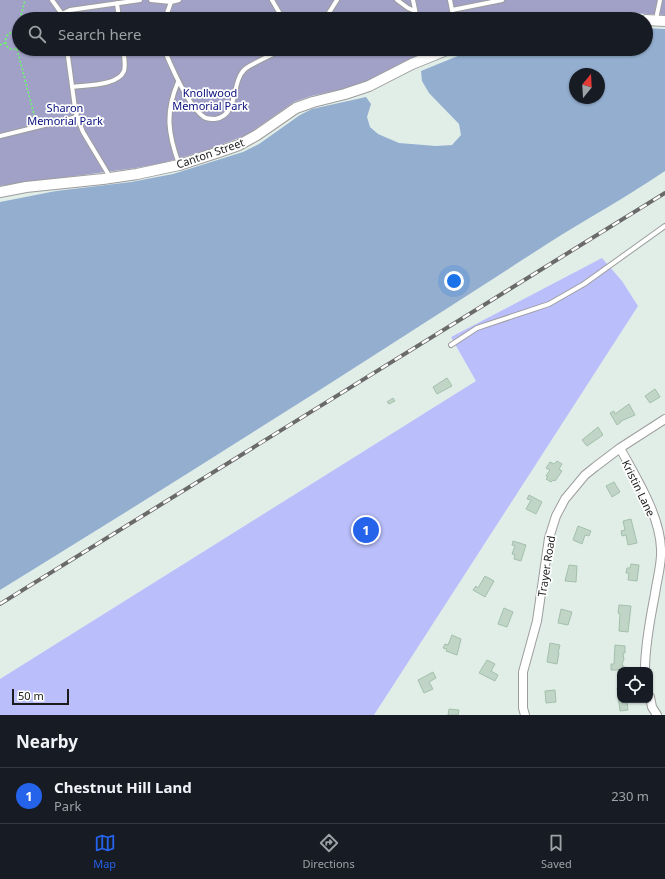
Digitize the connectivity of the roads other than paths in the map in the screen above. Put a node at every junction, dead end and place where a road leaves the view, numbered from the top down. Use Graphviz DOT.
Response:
graph roads {
  1 [pos="52,0"];
  2 [pos="140,0"];
  3 [pos="151,0"];
  4 [pos="179,0"];
  5 [pos="272,0"];
  6 [pos="337,0"];
  7 [pos="397,0"];
  8 [pos="413,0"];
  9 [pos="450,0"];
  10 [pos="502,0"];
  11 [pos="660,0"];
  12 [pos="171,2"];
  13 [pos="117,3"];
  14 [pos="452,10"];
  15 [pos="415,11"];
  16 [pos="59,12"];
  17 [pos="68,12"];
  18 [pos="118,12"];
  19 [pos="167,12"];
  20 [pos="279,12"];
  21 [pos="329,12"];
  22 [pos="655,21"];
  23 [pos="68,56"];
  24 [pos="124,56"];
  25 [pos="167,56"];
  26 [pos="270,56"];
  27 [pos="424,56"];
  28 [pos="178,82"];
  29 [pos="72,87"];
  30 [pos="78,117"];
  31 [pos="0,136"];
  32 [pos="179,164"];
  33 [pos="110,178"];
  34 [pos="0,192"];
  35 [pos="665,226"];
  36 [pos="452,344"];
  37 [pos="665,419"];
  38 [pos="620,448"];
  39 [pos="645,667"];
  40 [pos="651,703"];
  41 [pos="525,715"];
  42 [pos="657,715"];
  1 -- 16 [label="lane"];
  2 -- 13 [label="lane"];
  3 -- 12 [label="lane"];
  4 -- 12 [label="lane"];
  5 -- 20 [label="lane"];
  6 -- 21 [label="lane"];
  7 -- 15 [label="lane"];
  8 -- 15 [label="lane"];
  9 -- 14 [label="lane"];
  10 -- 14 [label="lane"];
  11 -- 22 [label="lane"];
  12 -- 19 [label="lane"];
  13 -- 17 [label="lane"];
  13 -- 18 [label="lane"];
  23 -- 29 [label="lane"];
  24 -- 29 [label="lane"];
  25 -- 28 [label="lane"];
  26 -- 28 [label="lane"];
  27 -- 32 [label="street, Canton Street"];
  28 -- 32 [label="lane"];
  29 -- 30 [label="lane"];
  30 -- 31 [label="lane"];
  30 -- 33 [label="lane"];
  32 -- 33 [label="street, Canton Street"];
  33 -- 34 [label="street, Canton Street"];
  35 -- 36 [label="lane"];
  37 -- 38 [label="street, Trayer Road"];
  38 -- 39 [label="street, Kristin Lane"];
  38 -- 41 [label="street, Trayer Road"];
  40 -- 42 [label="street"];
}
